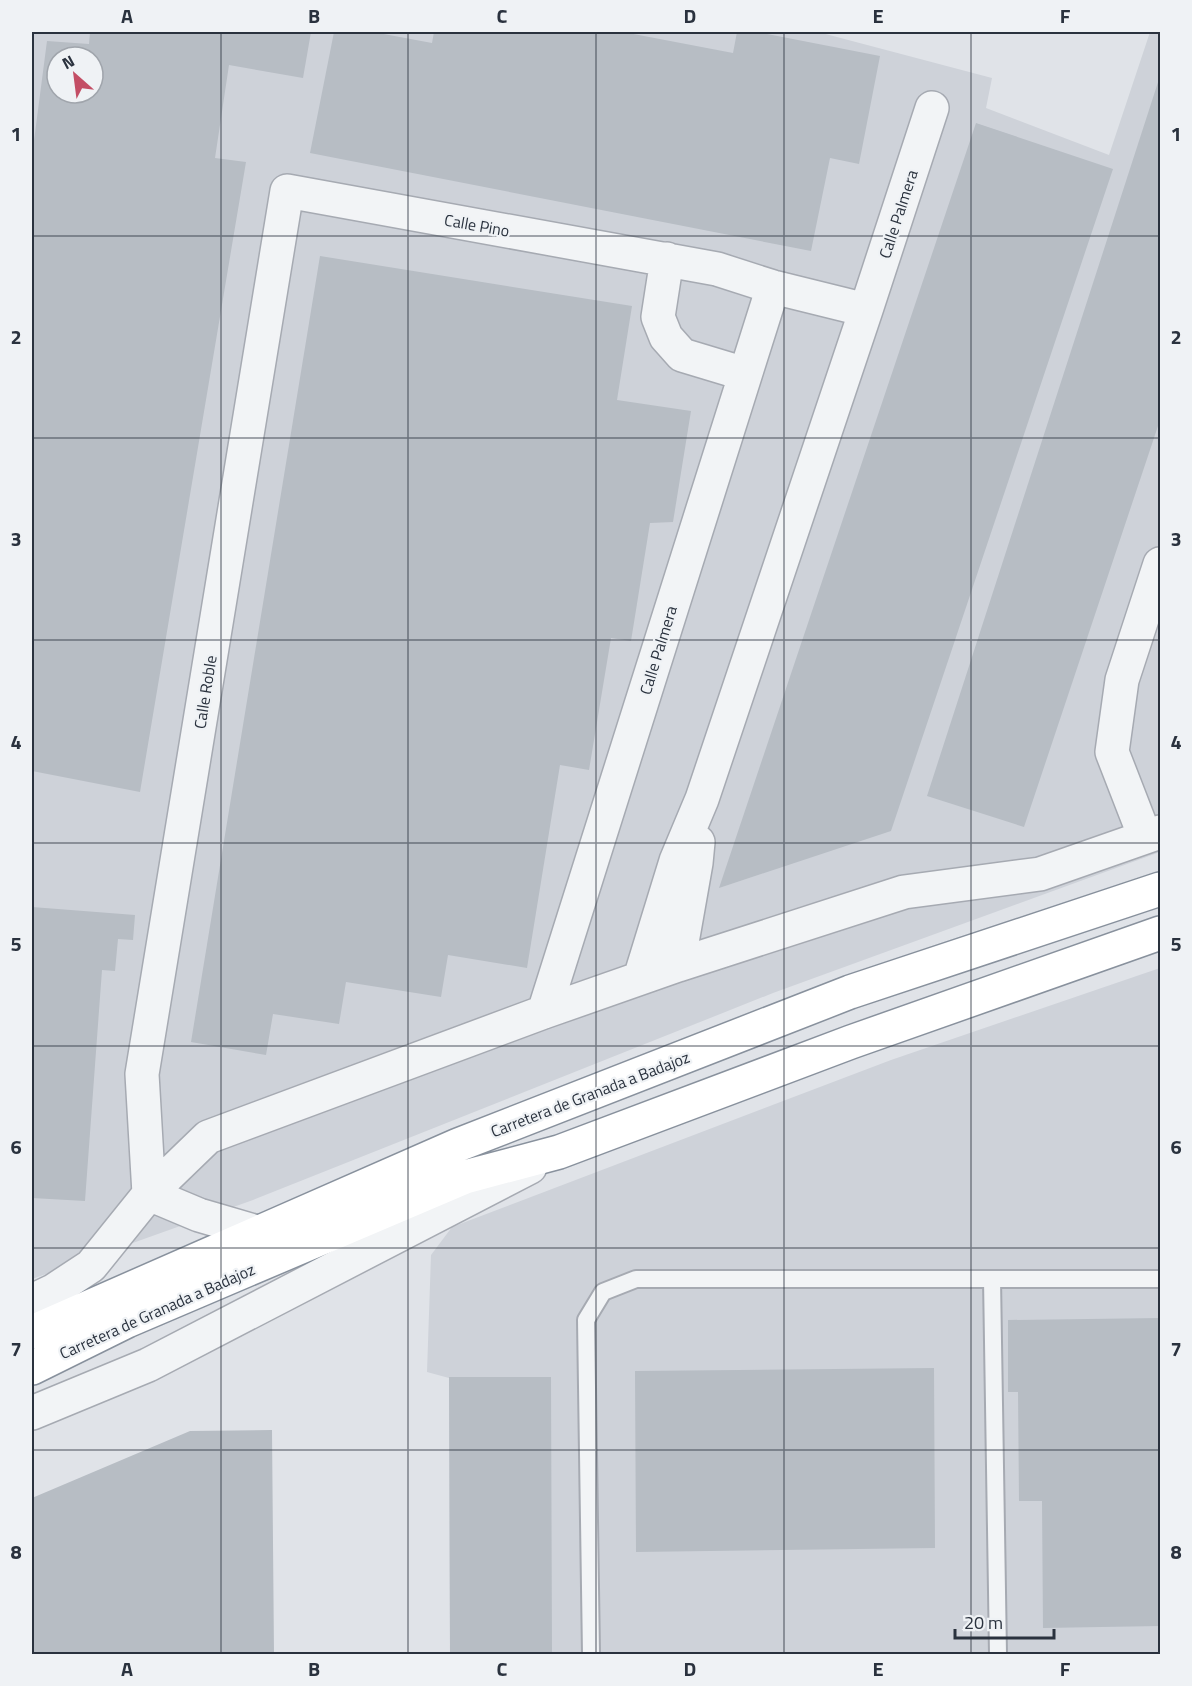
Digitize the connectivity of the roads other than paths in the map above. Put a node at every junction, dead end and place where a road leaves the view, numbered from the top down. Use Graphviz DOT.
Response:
graph roads {
  1 [pos="932,108"];
  2 [pos="287,191"];
  3 [pos="667,259"];
  4 [pos="773,287"];
  5 [pos="866,310"];
  6 [pos="745,374"];
  7 [pos="1161,564"];
  8 [pos="702,798"];
  9 [pos="1153,834"];
  10 [pos="1161,889"];
  11 [pos="1161,933"];
  12 [pos="678,964"];
  13 [pos="640,978"];
  14 [pos="544,1012"];
  15 [pos="559,1152"];
  16 [pos="149,1194"];
  17 [pos="258,1232"];
  18 [pos="992,1279"];
  19 [pos="1161,1279"];
  20 [pos="32,1301"];
  21 [pos="32,1332"];
  22 [pos="32,1368"];
  23 [pos="32,1413"];
  24 [pos="591,1654"];
  25 [pos="998,1654"];
  1 -- 5 [label="street, Calle Palmera"];
  2 -- 3 [label="street, Calle Pino"];
  2 -- 16 [label="street, Calle Roble"];
  3 -- 4 [label="street, Calle Pino"];
  3 -- 6 [label="street"];
  4 -- 5 [label="street, Calle Pino"];
  4 -- 6 [label="street, Calle Palmera"];
  5 -- 8 [label="street, Calle Palmera"];
  6 -- 14 [label="street, Calle Palmera"];
  7 -- 9 [label="street"];
  8 -- 12 [label="street, Calle Palmera"];
  8 -- 13 [label="street, Calle Palmera"];
  9 -- 12 [label="street"];
  10 -- 17 [label="highway, Carretera de Granada a Badajoz"];
  11 -- 15 [label="highway, Carretera de Granada a Badajoz"];
  12 -- 13 [label="street"];
  13 -- 14 [label="street"];
  14 -- 16 [label="street"];
  15 -- 22 [label="highway, Carretera de Granada a Badajoz"];
  15 -- 23 [label="street"];
  16 -- 17 [label="street"];
  16 -- 20 [label="street"];
  17 -- 21 [label="highway, Carretera de Granada a Badajoz"];
  18 -- 19 [label="lane"];
  18 -- 24 [label="lane"];
  18 -- 25 [label="lane"];
}
